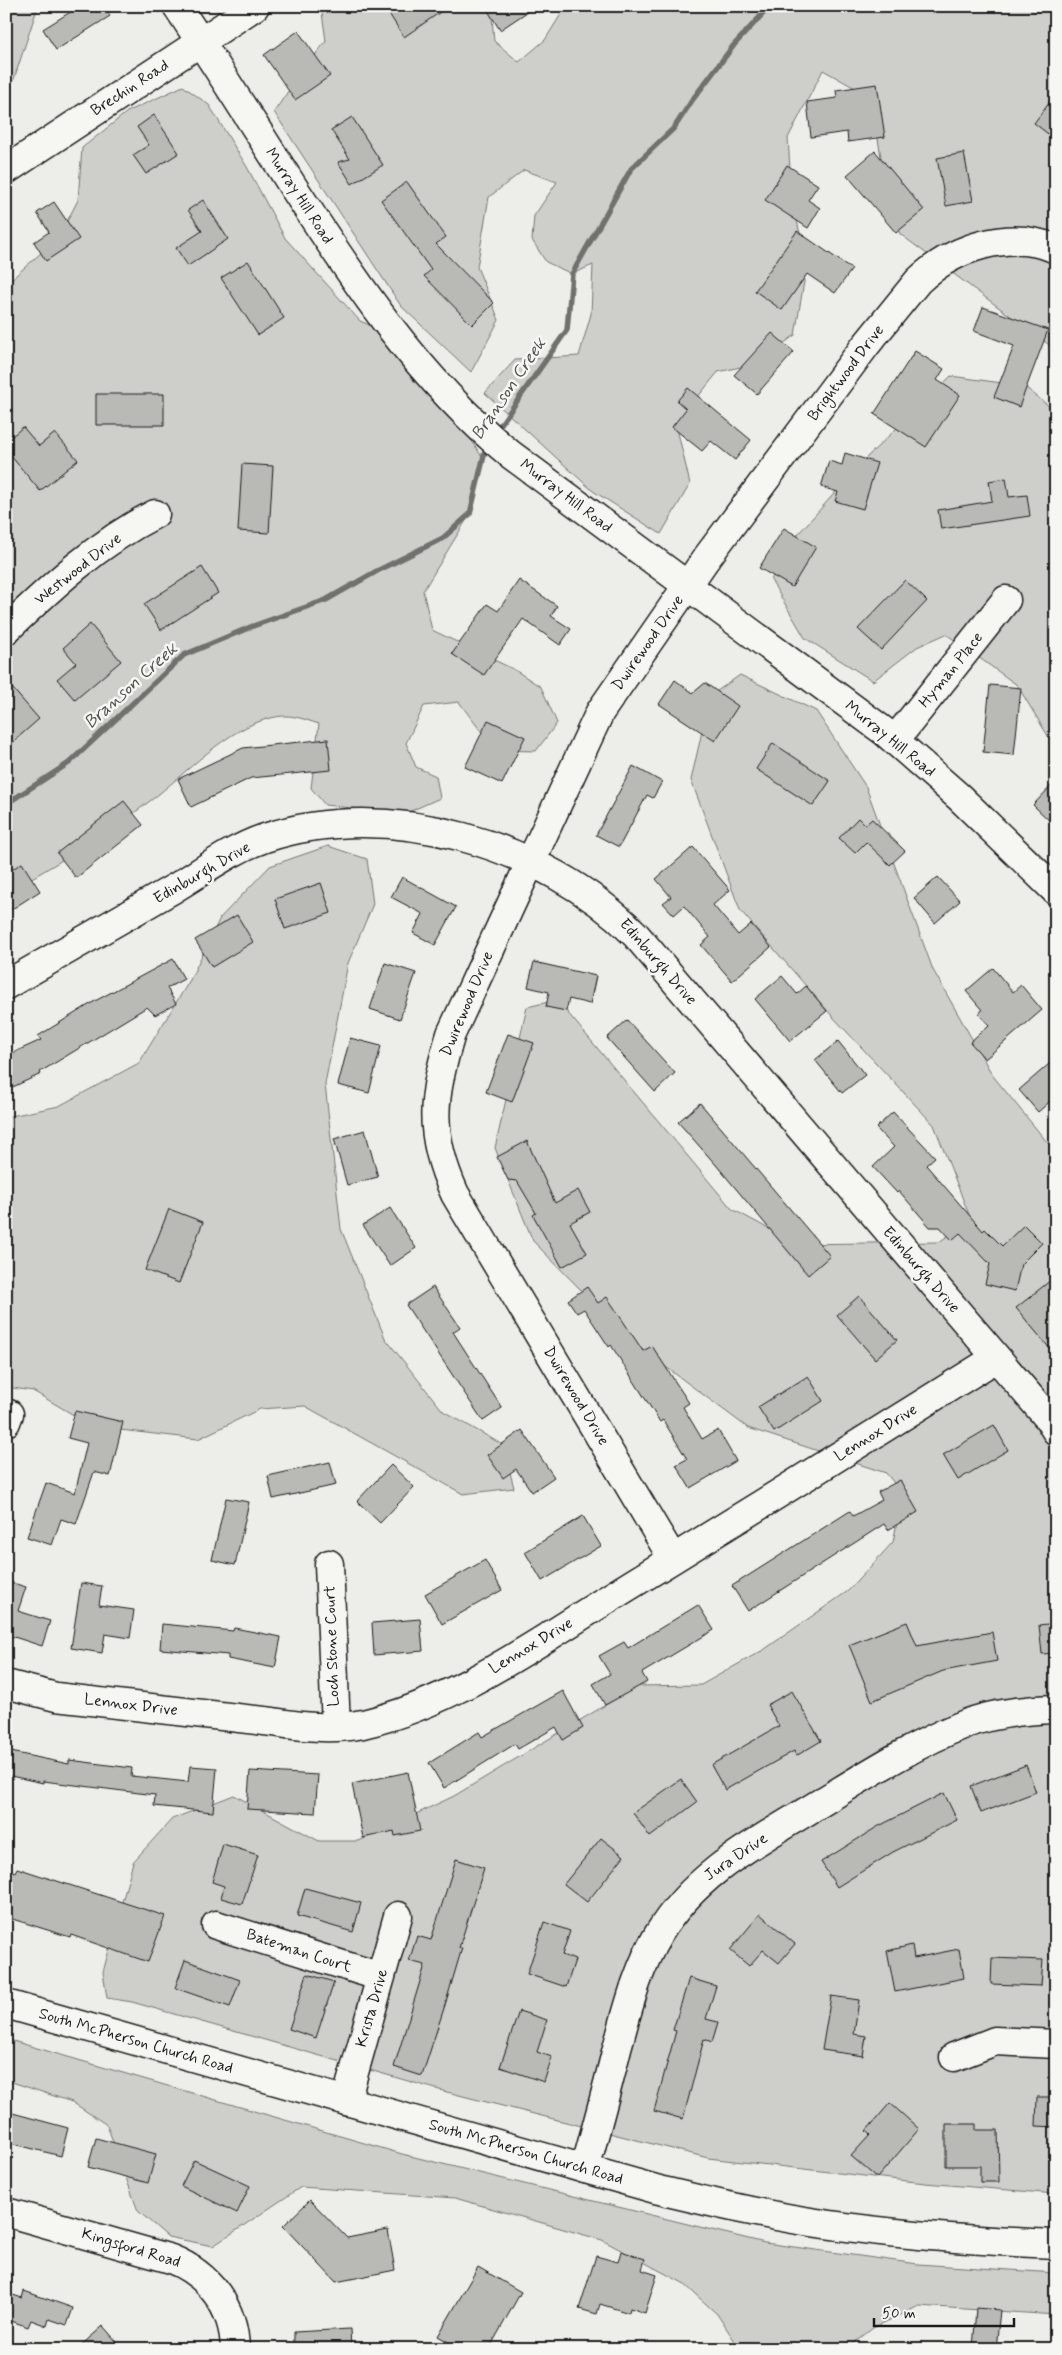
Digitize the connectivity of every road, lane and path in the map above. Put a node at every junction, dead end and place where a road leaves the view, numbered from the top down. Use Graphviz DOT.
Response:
graph roads {
  1 [pos="177,6"];
  2 [pos="255,6"];
  3 [pos="200,42"];
  4 [pos="6,170"];
  5 [pos="1056,249"];
  6 [pos="155,514"];
  7 [pos="688,586"];
  8 [pos="1006,600"];
  9 [pos="6,630"];
  10 [pos="894,740"];
  11 [pos="531,862"];
  12 [pos="1056,891"];
  13 [pos="6,985"];
  14 [pos="996,1358"];
  15 [pos="1056,1432"];
  16 [pos="673,1559"];
  17 [pos="329,1564"];
  18 [pos="6,1684"];
  19 [pos="1056,1709"];
  20 [pos="336,1727"];
  21 [pos="398,1916"];
  22 [pos="216,1925"];
  23 [pos="381,1977"];
  24 [pos="6,2004"];
  25 [pos="1056,2044"];
  26 [pos="954,2057"];
  27 [pos="346,2101"];
  28 [pos="585,2169"];
  29 [pos="6,2212"];
  30 [pos="1056,2244"];
  31 [pos="235,2349"];
  1 -- 3 [label="street, Murray Hill Road"];
  2 -- 3 [label="street, Brechin Road"];
  3 -- 4 [label="street, Brechin Road"];
  3 -- 7 [label="street, Murray Hill Road"];
  5 -- 7 [label="street, Brightwood Drive"];
  6 -- 9 [label="street, Westwood Drive"];
  7 -- 10 [label="street, Murray Hill Road"];
  7 -- 11 [label="street, Dwirewood Drive"];
  8 -- 10 [label="street, Hyman Place"];
  10 -- 12 [label="street, Murray Hill Road"];
  11 -- 13 [label="street, Edinburgh Drive"];
  11 -- 14 [label="street, Edinburgh Drive"];
  11 -- 16 [label="street, Dwirewood Drive"];
  14 -- 15 [label="street, Edinburgh Drive"];
  14 -- 16 [label="street, Lennox Drive"];
  16 -- 20 [label="street, Lennox Drive"];
  17 -- 20 [label="street, Loch Stone Court"];
  18 -- 20 [label="street, Lennox Drive"];
  19 -- 28 [label="street, Jura Drive"];
  21 -- 23 [label="street, Krista Drive"];
  22 -- 23 [label="street, Bateman Court"];
  23 -- 27 [label="street, Krista Drive"];
  24 -- 27 [label="street, South McPherson Church Road"];
  25 -- 26 [label="street"];
  27 -- 28 [label="street, South McPherson Church Road"];
  28 -- 30 [label="street, South McPherson Church Road"];
  29 -- 31 [label="street, Kingsford Road"];
}
